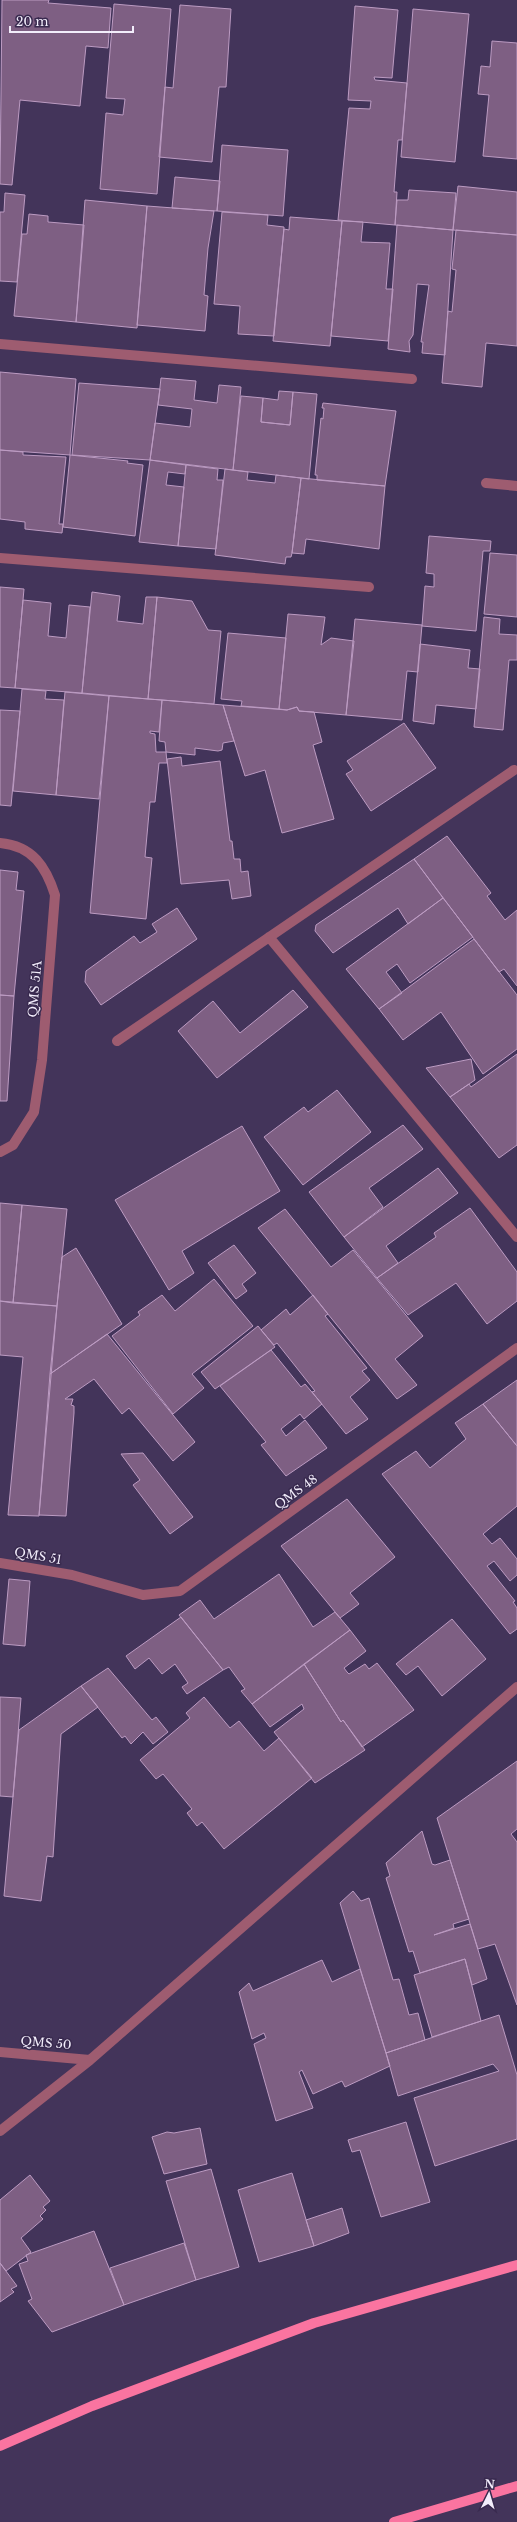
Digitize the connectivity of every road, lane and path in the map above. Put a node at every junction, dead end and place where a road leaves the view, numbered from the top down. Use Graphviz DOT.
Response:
graph roads {
  1 [pos="0,344"];
  2 [pos="412,379"];
  3 [pos="486,483"];
  4 [pos="517,486"];
  5 [pos="0,558"];
  6 [pos="370,587"];
  7 [pos="514,770"];
  8 [pos="0,843"];
  9 [pos="269,937"];
  10 [pos="117,1041"];
  11 [pos="0,1152"];
  12 [pos="517,1237"];
  13 [pos="517,1348"];
  14 [pos="0,1562"];
  15 [pos="72,1575"];
  16 [pos="517,1687"];
  17 [pos="0,2052"];
  18 [pos="90,2060"];
  19 [pos="0,2131"];
  20 [pos="517,2265"];
  21 [pos="0,2446"];
  22 [pos="517,2486"];
  23 [pos="394,2522"];
  1 -- 2 [label="street"];
  3 -- 4 [label="street"];
  5 -- 6 [label="street"];
  7 -- 9 [label="street"];
  8 -- 11 [label="street, QMS 51A"];
  9 -- 10 [label="street"];
  9 -- 12 [label="street"];
  13 -- 15 [label="street, QMS 48"];
  14 -- 15 [label="street, QMS 51"];
  16 -- 18 [label="street"];
  17 -- 18 [label="street, QMS 50"];
  18 -- 19 [label="street"];
  20 -- 21 [label="main road"];
  22 -- 23 [label="main road"];
}
